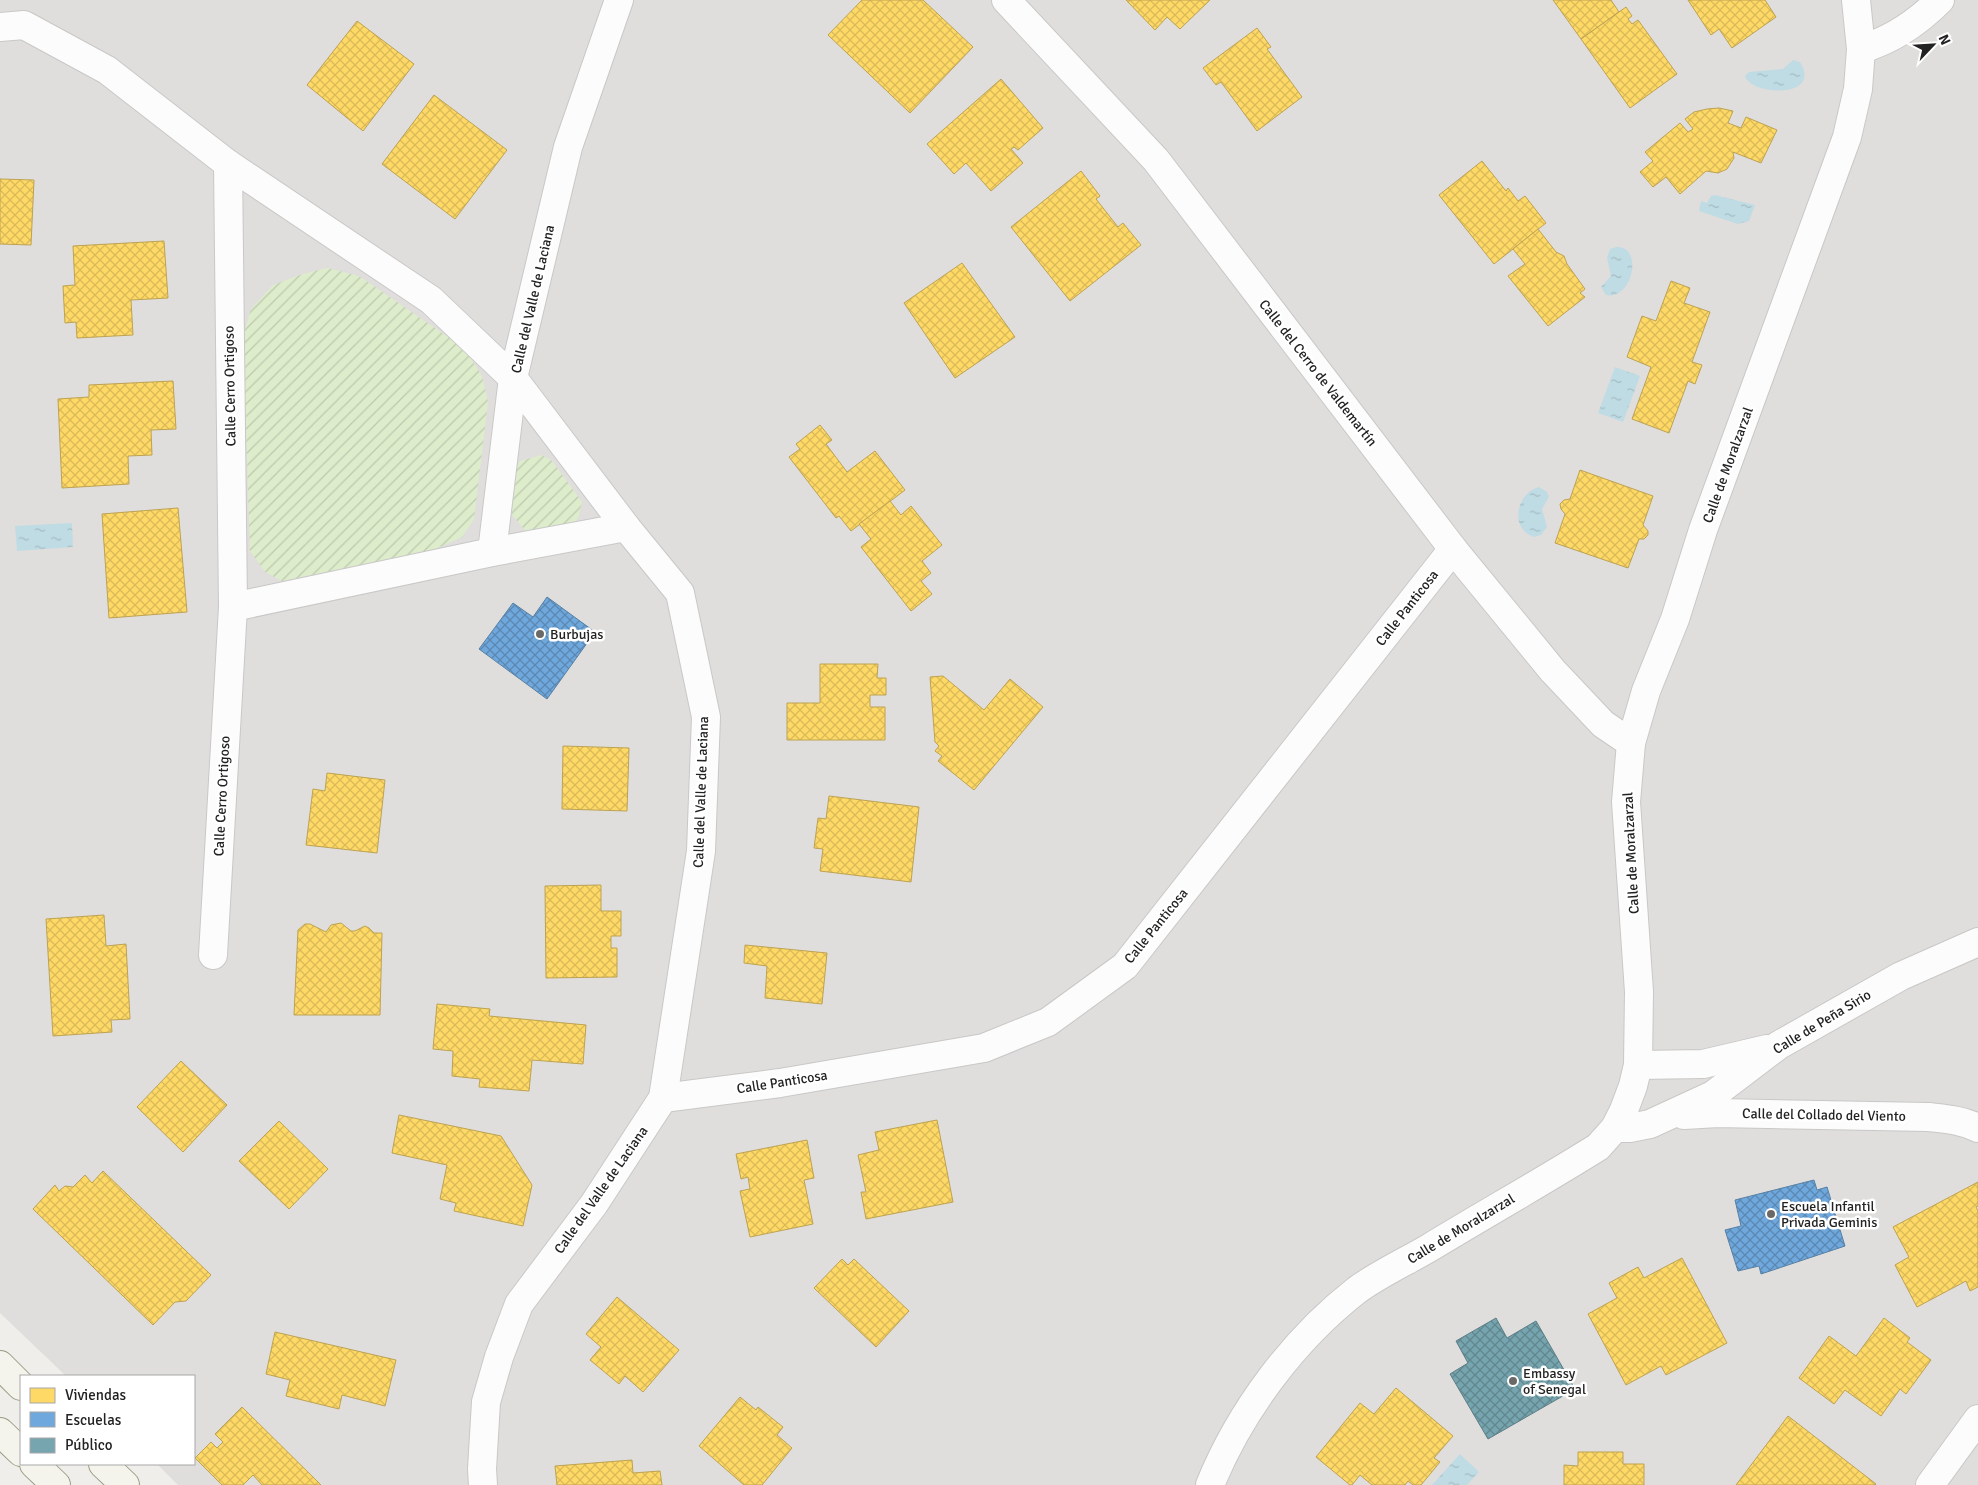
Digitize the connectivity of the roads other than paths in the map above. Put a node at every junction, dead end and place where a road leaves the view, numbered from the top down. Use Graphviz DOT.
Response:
graph roads {
  1 [pos="619,0"];
  2 [pos="1006,0"];
  3 [pos="1856,0"];
  4 [pos="1940,0"];
  5 [pos="0,27"];
  6 [pos="1861,49"];
  7 [pos="228,164"];
  8 [pos="513,378"];
  9 [pos="626,527"];
  10 [pos="1453,549"];
  11 [pos="492,552"];
  12 [pos="233,607"];
  13 [pos="1632,742"];
  14 [pos="1978,942"];
  15 [pos="213,955"];
  16 [pos="1779,1045"];
  17 [pos="1638,1065"];
  18 [pos="663,1098"];
  19 [pos="1668,1116"];
  20 [pos="1615,1128"];
  21 [pos="1978,1128"];
  22 [pos="0,1365"];
  23 [pos="20,1385"];
  24 [pos="1978,1419"];
  25 [pos="0,1432"];
  26 [pos="20,1451"];
  27 [pos="35,1465"];
  28 [pos="104,1465"];
  29 [pos="56,1485"];
  30 [pos="126,1485"];
  31 [pos="484,1485"];
  32 [pos="1210,1485"];
  33 [pos="1930,1485"];
  1 -- 8 [label="street, Calle del Valle de Laciana"];
  2 -- 10 [label="street, Calle del Cerro de Valdemartín"];
  3 -- 6 [label="street, Calle de Moralzarzal"];
  4 -- 6 [label="street"];
  5 -- 7 [label="street"];
  6 -- 13 [label="street, Calle de Moralzarzal"];
  7 -- 8 [label="street"];
  7 -- 12 [label="street, Calle Cerro Ortigoso"];
  8 -- 9 [label="street, Calle del Valle de Laciana"];
  8 -- 11 [label="street"];
  9 -- 11 [label="street"];
  9 -- 18 [label="street, Calle del Valle de Laciana"];
  10 -- 13 [label="street, Calle del Cerro de Valdemartín"];
  10 -- 18 [label="street, Calle Panticosa"];
  11 -- 12 [label="street"];
  12 -- 15 [label="street, Calle Cerro Ortigoso"];
  13 -- 17 [label="street, Calle de Moralzarzal"];
  14 -- 16 [label="street, Calle de Peña Sirio"];
  16 -- 17 [label="street"];
  16 -- 19 [label="street, Calle de Peña Sirio"];
  17 -- 20 [label="street, Calle de Moralzarzal"];
  18 -- 31 [label="street, Calle del Valle de Laciana"];
  19 -- 20 [label="street, Calle de Peña Sirio"];
  19 -- 21 [label="street, Calle del Collado del Viento"];
  20 -- 32 [label="street, Calle de Moralzarzal"];
  22 -- 23 [label="main road"];
  24 -- 33 [label="street"];
  25 -- 26 [label="main road"];
  27 -- 29 [label="main road"];
  28 -- 30 [label="main road"];
}
